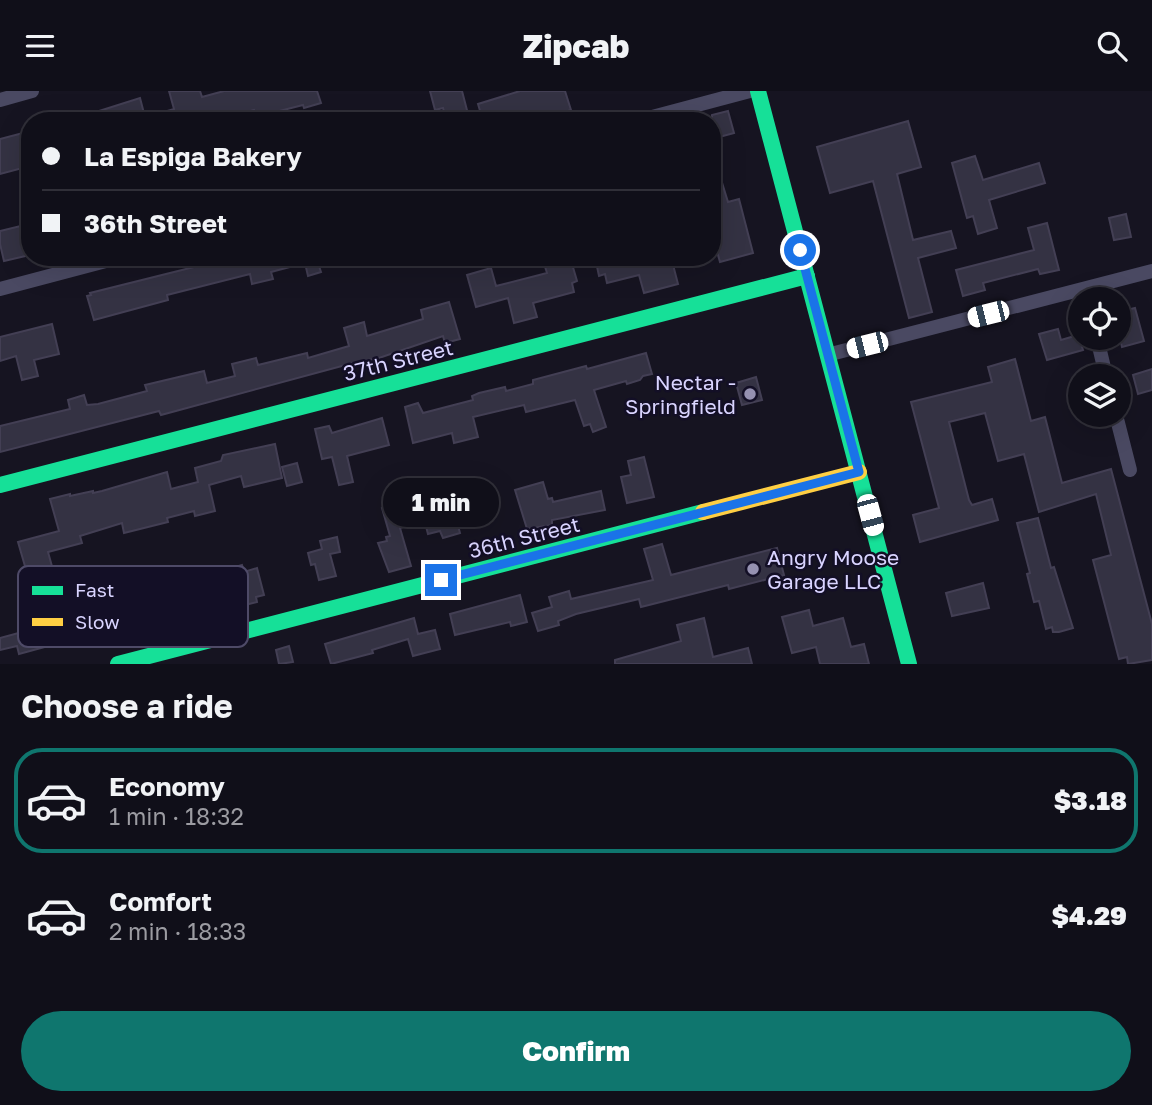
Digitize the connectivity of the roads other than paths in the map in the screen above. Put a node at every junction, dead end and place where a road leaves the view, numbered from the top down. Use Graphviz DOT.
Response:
graph roads {
  1 [pos="32,91"];
  2 [pos="750,91"];
  3 [pos="758,91"];
  4 [pos="0,100"];
  5 [pos="671,112"];
  6 [pos="87,266"];
  7 [pos="1152,271"];
  8 [pos="807,277"];
  9 [pos="1106,287"];
  10 [pos="0,289"];
  11 [pos="1068,298"];
  12 [pos="827,355"];
  13 [pos="1119,427"];
  14 [pos="1130,470"];
  15 [pos="859,472"];
  16 [pos="0,485"];
  17 [pos="248,630"];
  18 [pos="184,647"];
  19 [pos="118,664"];
  20 [pos="909,664"];
  1 -- 4 [label="street"];
  2 -- 5 [label="street"];
  3 -- 8 [label="street"];
  6 -- 10 [label="street"];
  7 -- 9 [label="street"];
  8 -- 12 [label="street"];
  8 -- 16 [label="street, 37th Street"];
  11 -- 12 [label="street"];
  12 -- 15 [label="street"];
  13 -- 14 [label="street"];
  15 -- 17 [label="street, 36th Street"];
  15 -- 20 [label="street"];
  18 -- 19 [label="street, 36th Street"];
}
